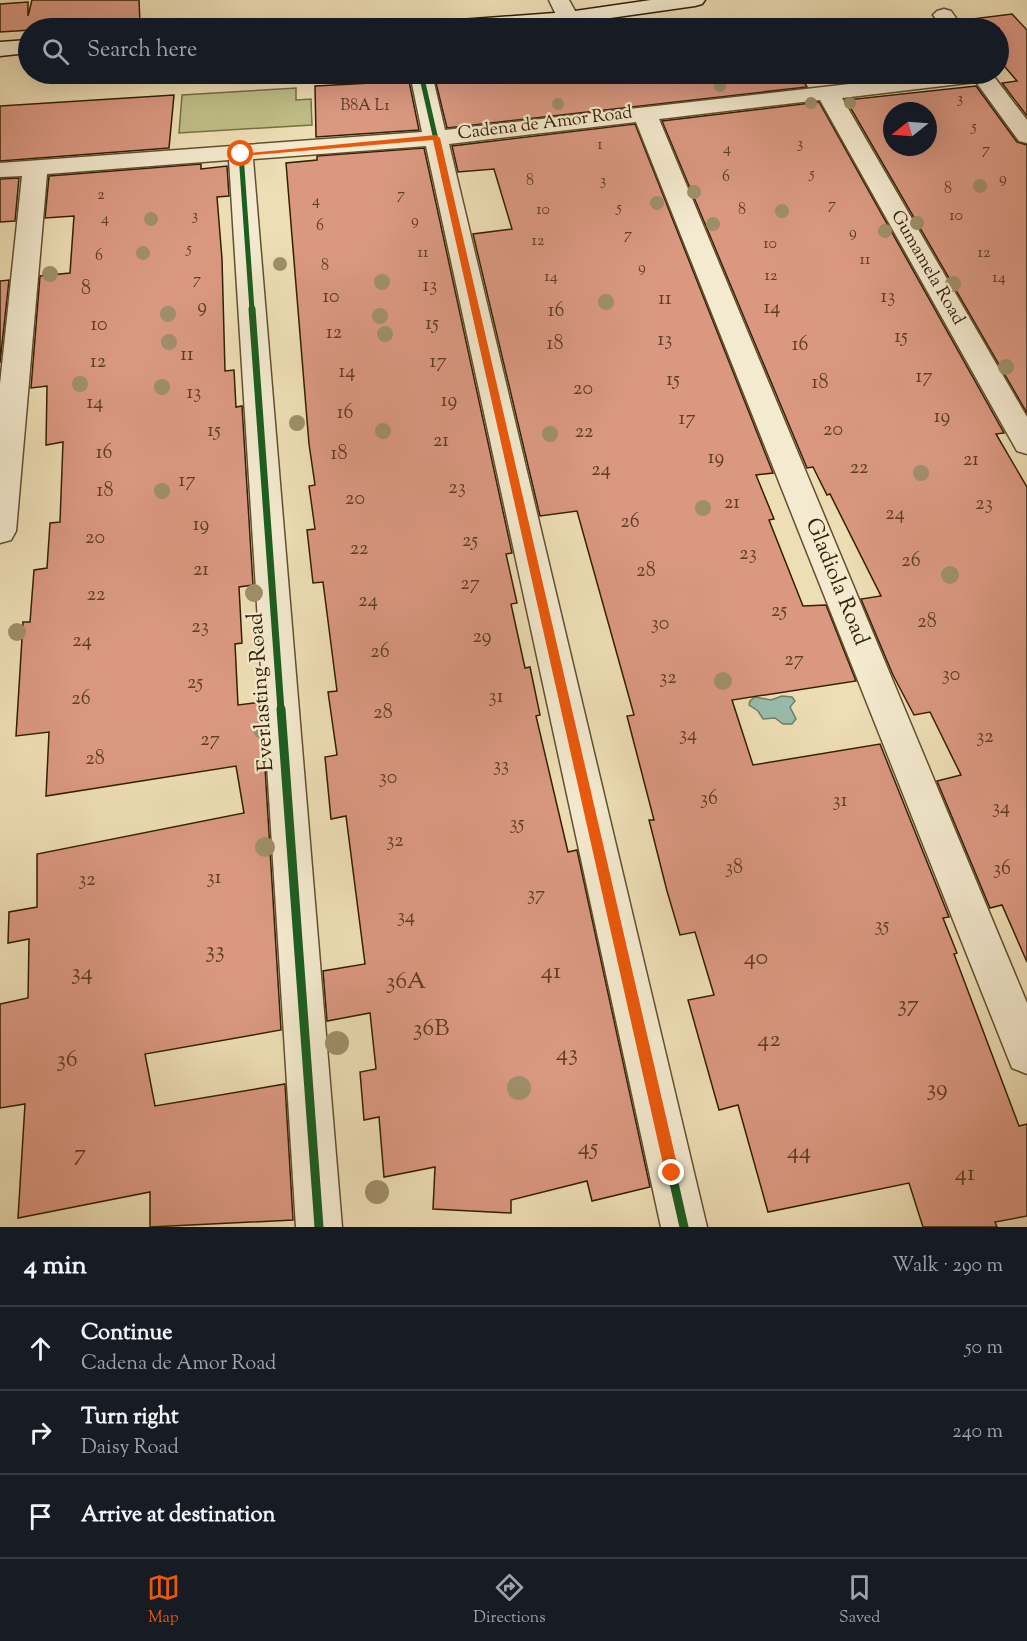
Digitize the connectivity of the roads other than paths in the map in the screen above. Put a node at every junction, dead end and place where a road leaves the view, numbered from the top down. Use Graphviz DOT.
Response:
graph roads {
  1 [pos="695,0"];
  2 [pos="564,9"];
  3 [pos="524,18"];
  4 [pos="18,48"];
  5 [pos="0,49"];
  6 [pos="423,84"];
  7 [pos="895,84"];
  8 [pos="988,84"];
  9 [pos="827,92"];
  10 [pos="645,112"];
  11 [pos="1027,136"];
  12 [pos="436,138"];
  13 [pos="241,154"];
  14 [pos="34,169"];
  15 [pos="0,170"];
  16 [pos="1027,443"];
  17 [pos="0,531"];
  18 [pos="1027,1053"];
  19 [pos="319,1227"];
  20 [pos="684,1227"];
  1 -- 2 [label="street"];
  2 -- 3 [label="street"];
  4 -- 5 [label="street"];
  6 -- 12 [label="street"];
  7 -- 9 [label="street, Cadena de Amor Road"];
  8 -- 11 [label="street"];
  9 -- 10 [label="street, Cadena de Amor Road"];
  9 -- 16 [label="street, Gumamela Road"];
  10 -- 12 [label="street, Cadena de Amor Road"];
  10 -- 18 [label="street, Gladiola Road"];
  12 -- 13 [label="street, Cadena de Amor Road"];
  12 -- 20 [label="street"];
  13 -- 14 [label="street, Cadena de Amor Road"];
  13 -- 19 [label="street, Everlasting Road"];
  14 -- 15 [label="street, Cadena de Amor Road"];
  14 -- 17 [label="street"];
}
